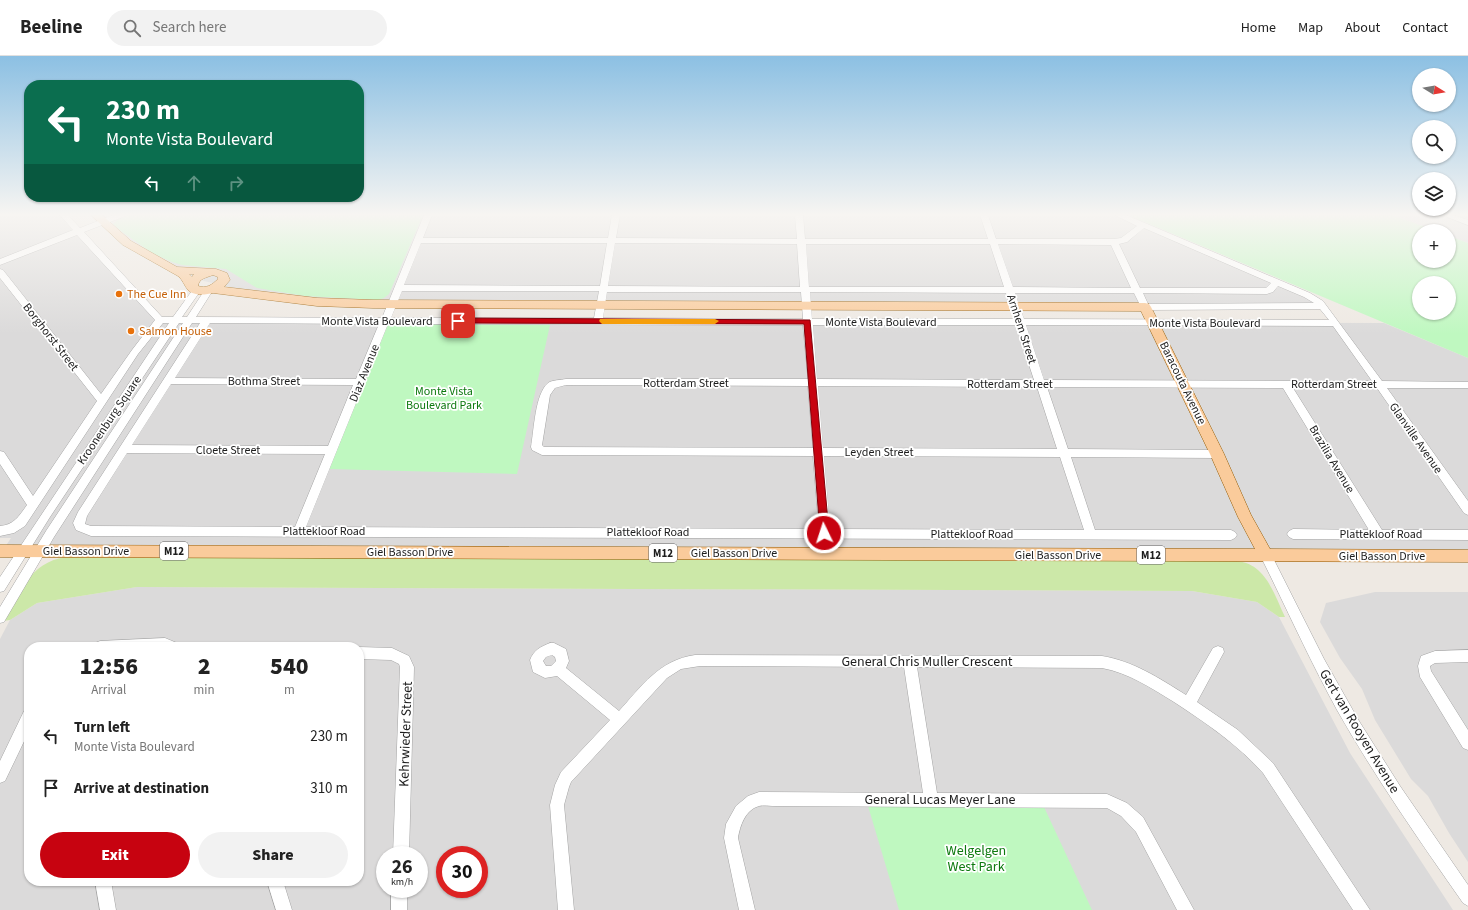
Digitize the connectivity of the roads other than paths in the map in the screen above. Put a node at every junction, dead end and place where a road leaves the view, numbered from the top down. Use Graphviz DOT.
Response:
graph roads {
  1 [pos="18,255"];
  2 [pos="101,255"];
  3 [pos="146,255"];
  4 [pos="412,255"];
  5 [pos="609,255"];
  6 [pos="802,255"];
  7 [pos="998,255"];
  8 [pos="1120,255"];
  9 [pos="1213,255"];
  10 [pos="0,262"];
  11 [pos="174,270"];
  12 [pos="0,272"];
  13 [pos="209,272"];
  14 [pos="224,277"];
  15 [pos="1276,282"];
  16 [pos="194,288"];
  17 [pos="398,288"];
  18 [pos="211,289"];
  19 [pos="603,289"];
  20 [pos="805,290"];
  21 [pos="1009,290"];
  22 [pos="1137,290"];
  23 [pos="258,294"];
  24 [pos="391,304"];
  25 [pos="600,305"];
  26 [pos="807,305"];
  27 [pos="1014,306"];
  28 [pos="1323,306"];
  29 [pos="1145,307"];
  30 [pos="160,320"];
  31 [pos="176,320"];
  32 [pos="190,320"];
  33 [pos="207,320"];
  34 [pos="386,320"];
  35 [pos="598,321"];
  36 [pos="808,322"];
  37 [pos="1154,322"];
  38 [pos="1019,323"];
  39 [pos="1336,323"];
  40 [pos="168,381"];
  41 [pos="361,382"];
  42 [pos="1183,383"];
  43 [pos="813,384"];
  44 [pos="1040,384"];
  45 [pos="1286,384"];
  46 [pos="1378,384"];
  47 [pos="1466,386"];
  48 [pos="103,401"];
  49 [pos="95,414"];
  50 [pos="112,414"];
  51 [pos="129,415"];
  52 [pos="146,415"];
  53 [pos="124,449"];
  54 [pos="332,450"];
  55 [pos="542,451"];
  56 [pos="818,452"];
  57 [pos="1064,453"];
  58 [pos="1217,454"];
  59 [pos="0,455"];
  60 [pos="33,506"];
  61 [pos="1468,510"];
  62 [pos="0,531"];
  63 [pos="299,531"];
  64 [pos="824,533"];
  65 [pos="1091,534"];
  66 [pos="1293,534"];
  67 [pos="1378,534"];
  68 [pos="1231,535"];
  69 [pos="1468,535"];
  70 [pos="0,550"];
  71 [pos="22,551"];
  72 [pos="40,551"];
  73 [pos="1266,555"];
  74 [pos="1468,556"];
  75 [pos="0,588"];
  76 [pos="0,618"];
  77 [pos="1218,652"];
  78 [pos="364,653"];
  79 [pos="1468,656"];
  80 [pos="910,661"];
  81 [pos="558,669"];
  82 [pos="1188,704"];
  83 [pos="618,719"];
  84 [pos="24,726"];
  85 [pos="1468,743"];
  86 [pos="0,776"];
  87 [pos="931,799"];
  88 [pos="401,846"];
  89 [pos="104,886"];
  90 [pos="277,886"];
  91 [pos="399,898"];
  92 [pos="1468,898"];
  93 [pos="108,910"];
  94 [pos="284,910"];
  95 [pos="399,910"];
  96 [pos="566,910"];
  97 [pos="747,910"];
  98 [pos="1186,910"];
  99 [pos="1362,910"];
  1 -- 10 [label="street"];
  2 -- 30 [label="street"];
  3 -- 11 [label="main road"];
  4 -- 17 [label="street, Diaz Avenue"];
  5 -- 19 [label="street"];
  6 -- 20 [label="street"];
  7 -- 21 [label="street, Arnhem Street"];
  8 -- 22 [label="street, Baracouta Avenue"];
  9 -- 15 [label="street, Glanville Avenue"];
  11 -- 13 [label="main road"];
  11 -- 16 [label="main road"];
  12 -- 48 [label="street, Borghorst Street"];
  13 -- 14 [label="main road, Monte Vista Boulevard"];
  13 -- 16 [label="main road"];
  14 -- 18 [label="main road"];
  14 -- 23 [label="main road, Monte Vista Boulevard"];
  15 -- 22 [label="street"];
  15 -- 28 [label="street, Glanville Avenue"];
  16 -- 18 [label="main road, Monte Vista Boulevard"];
  16 -- 31 [label="street, Kroonenburg Square"];
  17 -- 19 [label="street"];
  17 -- 24 [label="street, Diaz Avenue"];
  18 -- 23 [label="main road, Monte Vista Boulevard"];
  18 -- 32 [label="street, Kroonenburg Square"];
  19 -- 20 [label="street"];
  19 -- 25 [label="street"];
  20 -- 21 [label="street"];
  20 -- 26 [label="street"];
  21 -- 22 [label="street"];
  21 -- 27 [label="street, Arnhem Street"];
  22 -- 29 [label="street, Baracouta Avenue"];
  23 -- 24 [label="main road, Monte Vista Boulevard"];
  24 -- 25 [label="main road, Monte Vista Boulevard"];
  24 -- 34 [label="street, Diaz Avenue"];
  25 -- 26 [label="main road, Monte Vista Boulevard"];
  25 -- 35 [label="street"];
  26 -- 27 [label="main road, Monte Vista Boulevard"];
  26 -- 36 [label="street"];
  27 -- 29 [label="main road, Monte Vista Boulevard"];
  27 -- 38 [label="street, Arnhem Street"];
  28 -- 29 [label="street, Monte Vista Boulevard"];
  28 -- 39 [label="street, Glanville Avenue"];
  29 -- 37 [label="main road, Baracouta Avenue"];
  30 -- 31 [label="street, Monte Vista Boulevard"];
  30 -- 48 [label="street, Kroonenburg Square"];
  31 -- 32 [label="street, Monte Vista Boulevard"];
  31 -- 50 [label="street, Kroonenburg Square"];
  32 -- 33 [label="street, Monte Vista Boulevard"];
  32 -- 51 [label="street, Kroonenburg Square"];
  33 -- 34 [label="street, Monte Vista Boulevard"];
  33 -- 40 [label="street"];
  34 -- 35 [label="street, Monte Vista Boulevard"];
  34 -- 41 [label="street, Diaz Avenue"];
  35 -- 36 [label="street, Monte Vista Boulevard"];
  36 -- 38 [label="street, Monte Vista Boulevard"];
  36 -- 43 [label="street"];
  37 -- 38 [label="street, Monte Vista Boulevard"];
  37 -- 39 [label="street, Monte Vista Boulevard"];
  37 -- 42 [label="main road, Baracouta Avenue"];
  38 -- 44 [label="street, Arnhem Street"];
  39 -- 46 [label="street, Glanville Avenue"];
  40 -- 41 [label="street, Bothma Street"];
  40 -- 52 [label="street"];
  41 -- 54 [label="street, Diaz Avenue"];
  42 -- 44 [label="street, Rotterdam Street"];
  42 -- 45 [label="street, Rotterdam Street"];
  42 -- 58 [label="main road, Baracouta Avenue"];
  43 -- 44 [label="street, Rotterdam Street"];
  43 -- 55 [label="street, Rotterdam Street"];
  43 -- 56 [label="street"];
  44 -- 57 [label="street, Arnhem Street"];
  45 -- 46 [label="street, Rotterdam Street"];
  45 -- 67 [label="street, Brazilia Avenue"];
  46 -- 47 [label="street, Rotterdam Street"];
  46 -- 61 [label="street, Glanville Avenue"];
  48 -- 49 [label="street, Kroonenburg Square"];
  49 -- 50 [label="street"];
  49 -- 60 [label="street, Kroonenburg Square"];
  50 -- 51 [label="street"];
  50 -- 71 [label="street, Kroonenburg Square"];
  51 -- 52 [label="street"];
  51 -- 72 [label="street, Kroonenburg Square"];
  52 -- 53 [label="street"];
  53 -- 54 [label="street, Cloete Street"];
  53 -- 63 [label="street, Plattekloof Road"];
  54 -- 63 [label="street, Diaz Avenue"];
  55 -- 56 [label="street, Leyden Street"];
  56 -- 57 [label="street, Leyden Street"];
  56 -- 64 [label="street"];
  57 -- 58 [label="street, Leyden Street"];
  57 -- 65 [label="street, Arnhem Street"];
  58 -- 73 [label="main road, Baracouta Avenue"];
  59 -- 60 [label="street"];
  60 -- 62 [label="street, Kroonenburg Square"];
  63 -- 64 [label="street, Plattekloof Road"];
  64 -- 65 [label="street, Plattekloof Road"];
  65 -- 68 [label="street, Plattekloof Road"];
  66 -- 67 [label="street, Plattekloof Road"];
  67 -- 69 [label="street, Plattekloof Road"];
  70 -- 71 [label="main road, Giel Basson Drive / M12"];
  71 -- 72 [label="main road, Giel Basson Drive / M12"];
  71 -- 75 [label="street, Kroonenburg Square"];
  72 -- 73 [label="main road, Giel Basson Drive / M12"];
  72 -- 76 [label="street, Kroonenburg Square"];
  73 -- 74 [label="main road, Giel Basson Drive / M12"];
  73 -- 92 [label="street, Gert van Rooyen Avenue"];
  77 -- 82 [label="street"];
  78 -- 88 [label="street, Kehrwieder Street"];
  79 -- 85 [label="street"];
  80 -- 82 [label="street, General Chris Muller Crescent"];
  80 -- 83 [label="street, General Chris Muller Crescent"];
  80 -- 87 [label="street"];
  81 -- 83 [label="street"];
  82 -- 99 [label="street, General Chris Muller Crescent"];
  83 -- 96 [label="street, General Chris Muller Crescent"];
  84 -- 86 [label="street"];
  87 -- 97 [label="street, General Lucas Meyer Lane"];
  87 -- 98 [label="street, General Lucas Meyer Lane"];
  89 -- 93 [label="street"];
  90 -- 94 [label="street"];
  91 -- 95 [label="street"];
}
